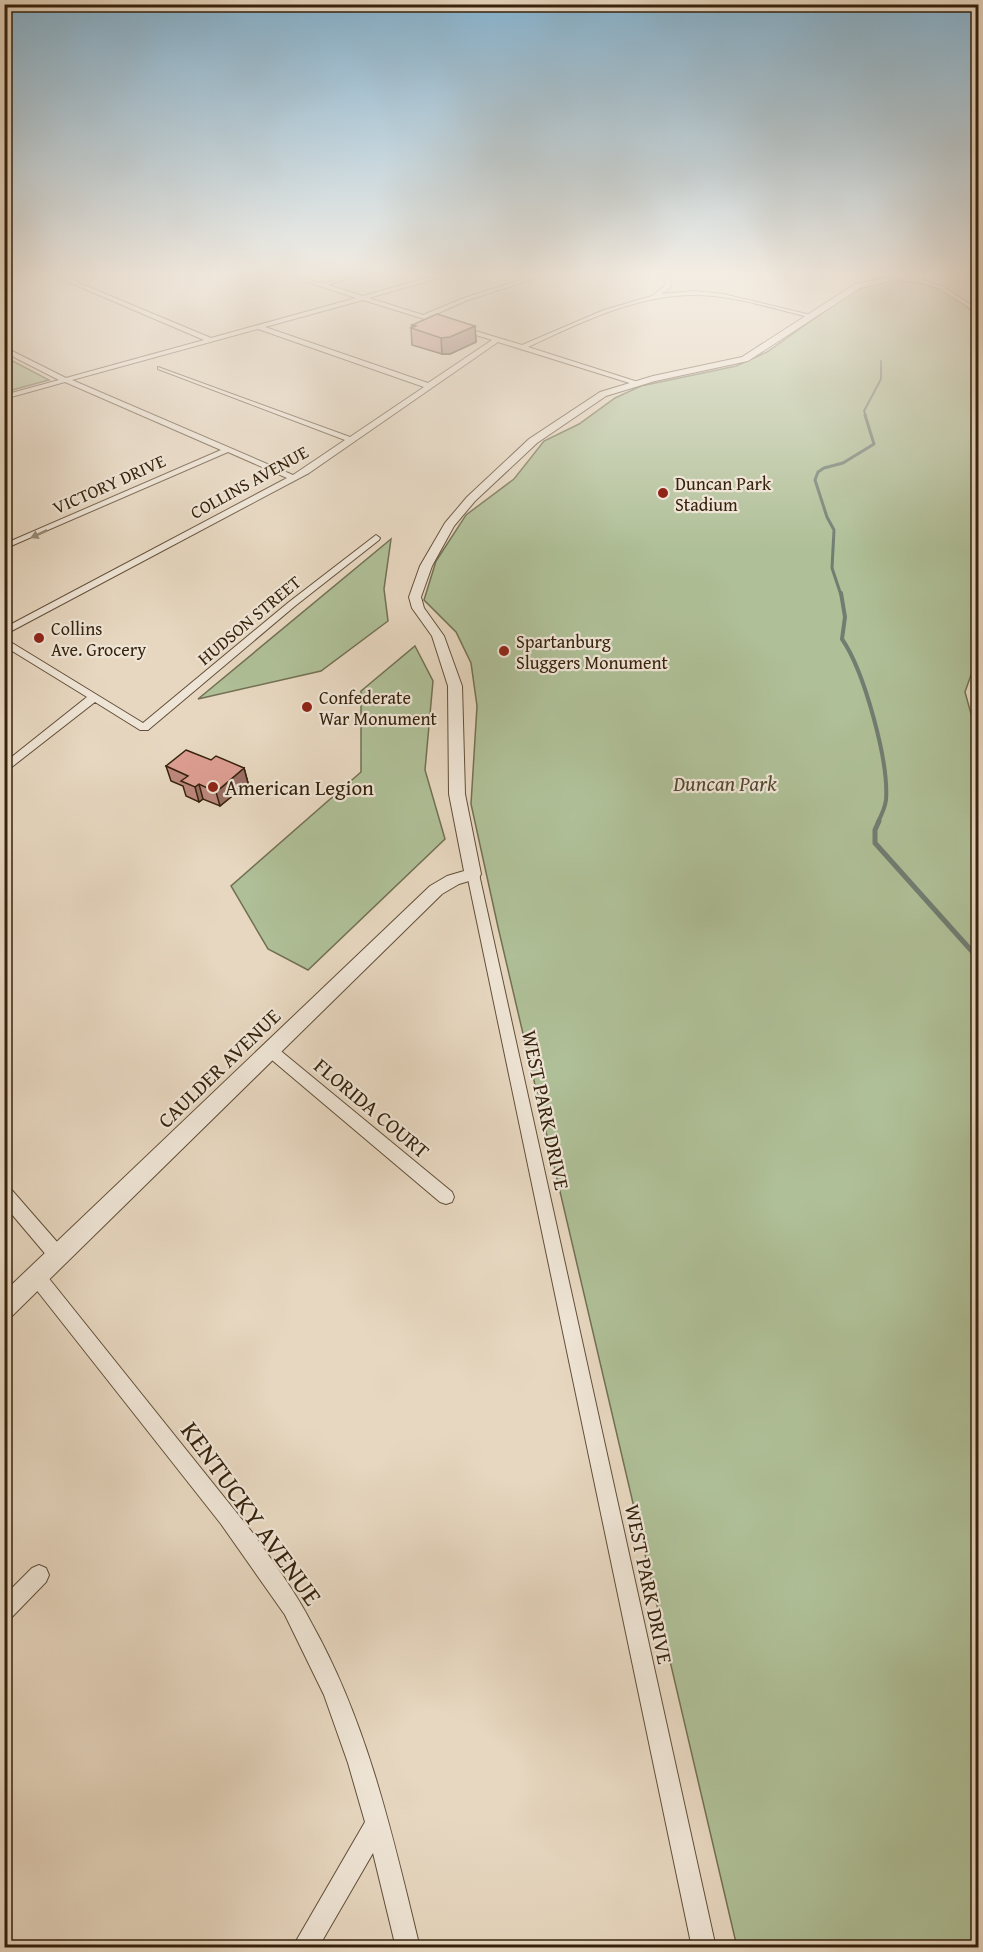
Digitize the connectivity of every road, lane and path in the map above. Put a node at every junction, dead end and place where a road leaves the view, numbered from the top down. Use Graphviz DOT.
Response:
graph roads {
  1 [pos="38,366"];
  2 [pos="116,366"];
  3 [pos="370,366"];
  4 [pos="459,366"];
  5 [pos="582,366"];
  6 [pos="712,366"];
  7 [pos="160,368"];
  8 [pos="610,375"];
  9 [pos="653,379"];
  10 [pos="65,380"];
  11 [pos="636,383"];
  12 [pos="429,387"];
  13 [pos="615,389"];
  14 [pos="4,397"];
  15 [pos="351,441"];
  16 [pos="227,450"];
  17 [pos="294,478"];
  18 [pos="376,538"];
  19 [pos="4,548"];
  20 [pos="4,632"];
  21 [pos="4,641"];
  22 [pos="978,692"];
  23 [pos="93,698"];
  24 [pos="978,710"];
  25 [pos="4,769"];
  26 [pos="473,874"];
  27 [pos="271,1051"];
  28 [pos="4,1193"];
  29 [pos="446,1197"];
  30 [pos="59,1257"];
  31 [pos="38,1277"];
  32 [pos="4,1308"];
  33 [pos="39,1575"];
  34 [pos="4,1611"];
  35 [pos="378,1822"];
  36 [pos="304,1947"];
  37 [pos="408,1947"];
  38 [pos="704,1947"];
  1 -- 10 [label="street"];
  2 -- 10 [label="street"];
  3 -- 12 [label="street"];
  4 -- 12 [label="street, COLLINS AVENUE"];
  5 -- 8 [label="street"];
  6 -- 9 [label="street, WEST PARK DRIVE"];
  7 -- 15 [label="street"];
  8 -- 9 [label="street"];
  8 -- 11 [label="street"];
  8 -- 13 [label="street"];
  9 -- 11 [label="street, WEST PARK DRIVE"];
  10 -- 14 [label="street"];
  10 -- 16 [label="street"];
  11 -- 13 [label="street, WEST PARK DRIVE"];
  12 -- 15 [label="street, COLLINS AVENUE"];
  13 -- 26 [label="street, WEST PARK DRIVE"];
  15 -- 17 [label="street, COLLINS AVENUE"];
  16 -- 17 [label="street"];
  16 -- 19 [label="street, VICTORY DRIVE, one-way"];
  17 -- 20 [label="street, COLLINS AVENUE"];
  18 -- 23 [label="street, HUDSON STREET"];
  21 -- 23 [label="street"];
  22 -- 24 [label="street"];
  23 -- 25 [label="street"];
  26 -- 27 [label="street, CAULDER AVENUE"];
  26 -- 38 [label="street, WEST PARK DRIVE"];
  27 -- 29 [label="street, FLORIDA COURT"];
  27 -- 30 [label="street, CAULDER AVENUE"];
  28 -- 30 [label="street"];
  30 -- 31 [label="street, CAULDER AVENUE"];
  31 -- 32 [label="street, CAULDER AVENUE"];
  31 -- 35 [label="street, KENTUCKY AVENUE"];
  33 -- 34 [label="street"];
  35 -- 36 [label="street"];
  35 -- 37 [label="street, KENTUCKY AVENUE"];
}
